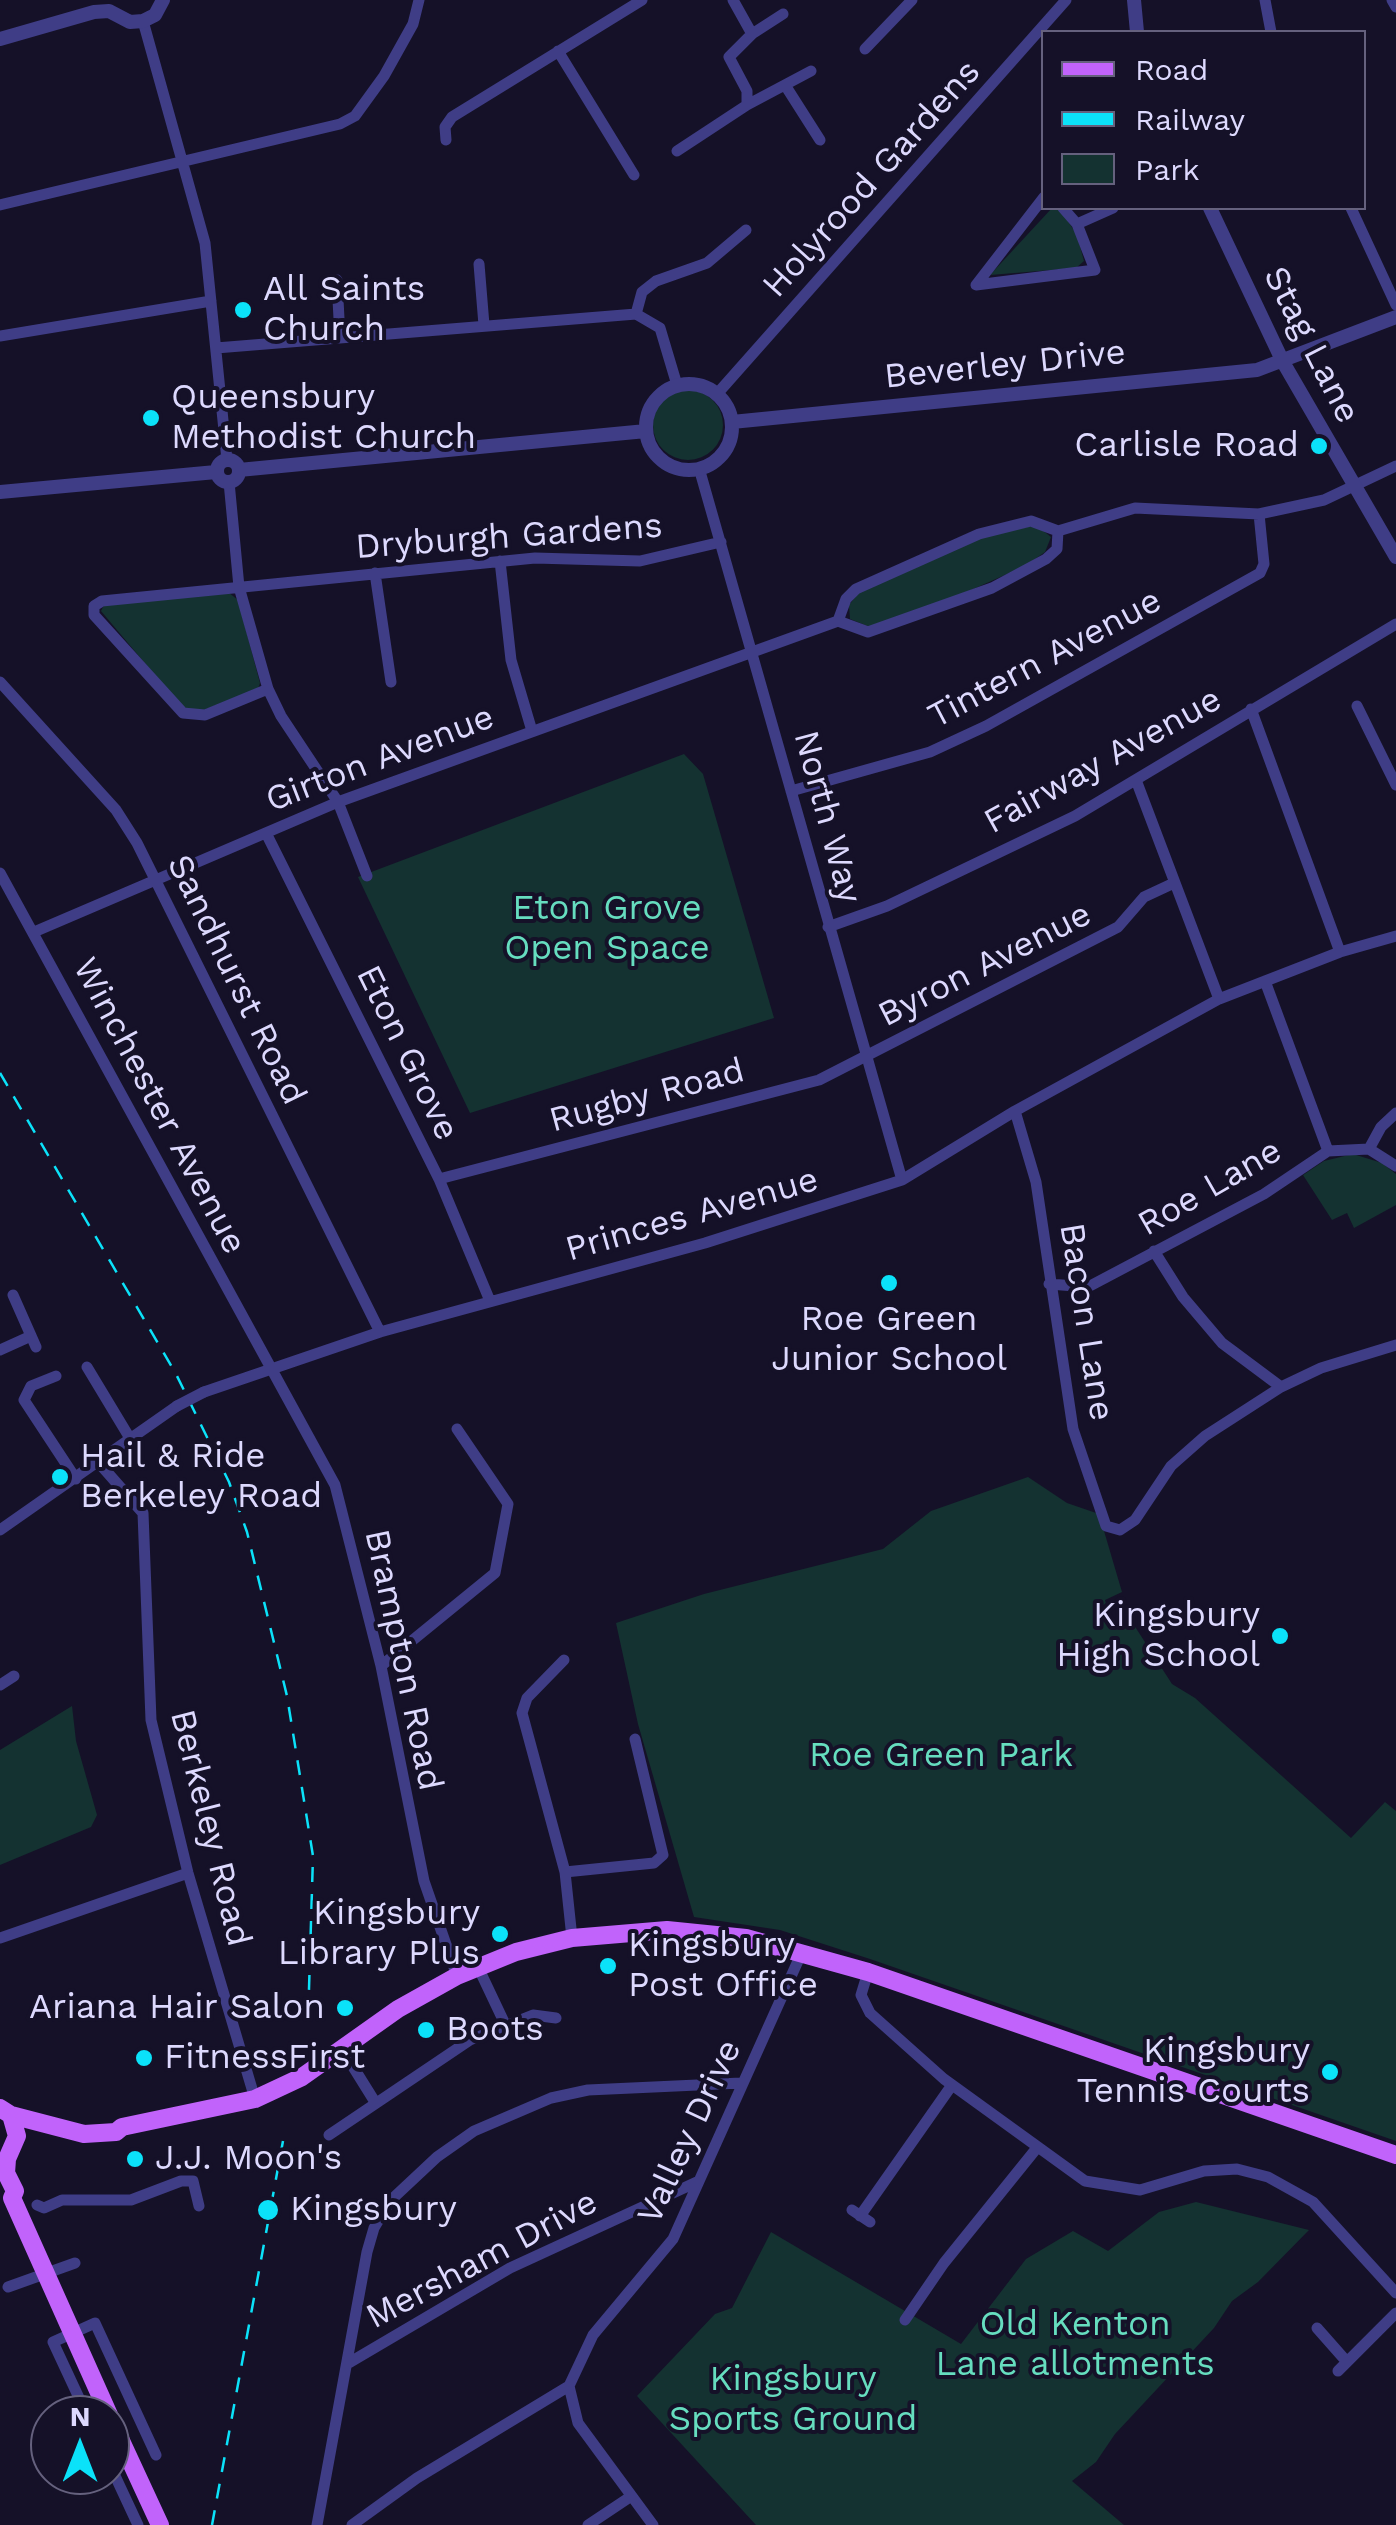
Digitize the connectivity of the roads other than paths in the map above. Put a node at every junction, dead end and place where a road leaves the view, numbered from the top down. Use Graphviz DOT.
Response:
graph roads {
  1 [pos="163,0"];
  2 [pos="418,0"];
  3 [pos="642,0"];
  4 [pos="733,0"];
  5 [pos="912,0"];
  6 [pos="1066,0"];
  7 [pos="1134,0"];
  8 [pos="1265,0"];
  9 [pos="1392,0"];
  10 [pos="110,5"];
  11 [pos="1396,7"];
  12 [pos="783,14"];
  13 [pos="143,21"];
  14 [pos="1137,30"];
  15 [pos="1270,30"];
  16 [pos="752,34"];
  17 [pos="0,39"];
  18 [pos="865,49"];
  19 [pos="558,50"];
  20 [pos="810,71"];
  21 [pos="786,85"];
  22 [pos="748,105"];
  23 [pos="446,140"];
  24 [pos="820,140"];
  25 [pos="677,151"];
  26 [pos="184,161"];
  27 [pos="634,174"];
  28 [pos="1041,200"];
  29 [pos="0,205"];
  30 [pos="1065,210"];
  31 [pos="1108,210"];
  32 [pos="1211,210"];
  33 [pos="1352,210"];
  34 [pos="1077,224"];
  35 [pos="746,230"];
  36 [pos="479,264"];
  37 [pos="336,280"];
  38 [pos="211,301"];
  39 [pos="1396,305"];
  40 [pos="636,314"];
  41 [pos="1396,317"];
  42 [pos="484,325"];
  43 [pos="0,336"];
  44 [pos="340,338"];
  45 [pos="216,348"];
  46 [pos="1283,362"];
  47 [pos="677,385"];
  48 [pos="717,394"];
  49 [pos="732,422"];
  50 [pos="646,431"];
  51 [pos="1396,466"];
  52 [pos="227,467"];
  53 [pos="699,468"];
  54 [pos="229,482"];
  55 [pos="1353,488"];
  56 [pos="0,492"];
  57 [pos="1259,514"];
  58 [pos="1058,530"];
  59 [pos="721,542"];
  60 [pos="1396,557"];
  61 [pos="500,561"];
  62 [pos="375,573"];
  63 [pos="239,587"];
  64 [pos="838,621"];
  65 [pos="1396,624"];
  66 [pos="752,652"];
  67 [pos="0,682"];
  68 [pos="391,682"];
  69 [pos="268,689"];
  70 [pos="1357,706"];
  71 [pos="1251,709"];
  72 [pos="532,731"];
  73 [pos="1136,780"];
  74 [pos="1396,784"];
  75 [pos="791,791"];
  76 [pos="338,802"];
  77 [pos="266,832"];
  78 [pos="0,872"];
  79 [pos="367,876"];
  80 [pos="156,878"];
  81 [pos="1174,884"];
  82 [pos="828,927"];
  83 [pos="34,932"];
  84 [pos="1396,936"];
  85 [pos="1340,952"];
  86 [pos="1265,981"];
  87 [pos="1219,999"];
  88 [pos="865,1057"];
  89 [pos="1015,1111"];
  90 [pos="1396,1112"];
  91 [pos="1369,1150"];
  92 [pos="1328,1152"];
  93 [pos="1396,1166"];
  94 [pos="439,1179"];
  95 [pos="902,1180"];
  96 [pos="1154,1251"];
  97 [pos="1049,1284"];
  98 [pos="13,1296"];
  99 [pos="490,1301"];
  100 [pos="380,1332"];
  101 [pos="1396,1345"];
  102 [pos="0,1350"];
  103 [pos="87,1367"];
  104 [pos="267,1367"];
  105 [pos="56,1376"];
  106 [pos="1281,1387"];
  107 [pos="456,1429"];
  108 [pos="131,1440"];
  109 [pos="99,1463"];
  110 [pos="76,1479"];
  111 [pos="0,1530"];
  112 [pos="564,1660"];
  113 [pos="381,1666"];
  114 [pos="14,1676"];
  115 [pos="0,1684"];
  116 [pos="635,1740"];
  117 [pos="565,1872"];
  118 [pos="188,1874"];
  119 [pos="0,1938"];
  120 [pos="572,1938"];
  121 [pos="802,1952"];
  122 [pos="478,1968"];
  123 [pos="868,1972"];
  124 [pos="456,1976"];
  125 [pos="556,2018"];
  126 [pos="504,2024"];
  127 [pos="342,2049"];
  128 [pos="741,2082"];
  129 [pos="952,2085"];
  130 [pos="255,2098"];
  131 [pos="375,2102"];
  132 [pos="5,2111"];
  133 [pos="53,2127"];
  134 [pos="329,2135"];
  135 [pos="1036,2149"];
  136 [pos="1396,2155"];
  137 [pos="8,2156"];
  138 [pos="699,2181"];
  139 [pos="6,2194"];
  140 [pos="37,2205"];
  141 [pos="199,2206"];
  142 [pos="861,2216"];
  143 [pos="75,2262"];
  144 [pos="46,2270"];
  145 [pos="8,2287"];
  146 [pos="1396,2294"];
  147 [pos="1396,2313"];
  148 [pos="905,2320"];
  149 [pos="1318,2328"];
  150 [pos="72,2333"];
  151 [pos="347,2364"];
  152 [pos="570,2386"];
  153 [pos="77,2395"];
  154 [pos="100,2395"];
  155 [pos="156,2455"];
  156 [pos="130,2460"];
  157 [pos="124,2495"];
  158 [pos="630,2497"];
  159 [pos="138,2525"];
  160 [pos="160,2525"];
  161 [pos="317,2525"];
  162 [pos="352,2525"];
  163 [pos="588,2525"];
  164 [pos="653,2525"];
  1 -- 13 [label="street"];
  2 -- 26 [label="street"];
  3 -- 19 [label="street"];
  4 -- 16 [label="street"];
  5 -- 18 [label="street"];
  6 -- 48 [label="street, Holyrood Gardens"];
  7 -- 14 [label="street"];
  8 -- 15 [label="street"];
  9 -- 11 [label="street"];
  10 -- 13 [label="street"];
  10 -- 17 [label="street"];
  12 -- 16 [label="street"];
  13 -- 26 [label="street"];
  16 -- 22 [label="street"];
  19 -- 23 [label="street"];
  19 -- 27 [label="street"];
  20 -- 21 [label="street"];
  21 -- 22 [label="street"];
  21 -- 24 [label="street"];
  22 -- 25 [label="street"];
  26 -- 29 [label="street"];
  26 -- 38 [label="street"];
  28 -- 34 [label="street"];
  30 -- 34 [label="street"];
  31 -- 34 [label="street"];
  32 -- 46 [label="street, Stag Lane"];
  33 -- 39 [label="street"];
  35 -- 40 [label="street"];
  36 -- 42 [label="street"];
  37 -- 44 [label="street"];
  38 -- 43 [label="street"];
  38 -- 45 [label="street"];
  40 -- 42 [label="street"];
  40 -- 47 [label="street"];
  41 -- 46 [label="street, Beverley Drive"];
  42 -- 44 [label="street"];
  44 -- 45 [label="street"];
  45 -- 52 [label="street"];
  46 -- 49 [label="street, Beverley Drive"];
  46 -- 55 [label="street, Stag Lane"];
  47 -- 48 [label="street"];
  47 -- 50 [label="street"];
  48 -- 49 [label="street"];
  49 -- 53 [label="street"];
  50 -- 52 [label="street"];
  50 -- 53 [label="street"];
  51 -- 55 [label="street"];
  52 -- 54 [label="street"];
  52 -- 56 [label="street"];
  53 -- 59 [label="street, North Way"];
  54 -- 63 [label="street"];
  55 -- 57 [label="street"];
  55 -- 60 [label="street, Stag Lane"];
  57 -- 58 [label="street"];
  57 -- 75 [label="street, Tintern Avenue"];
  58 -- 64 [label="street"];
  58 -- 64 [label="street"];
  59 -- 61 [label="street, Dryburgh Gardens"];
  59 -- 66 [label="street, North Way"];
  61 -- 62 [label="street, Dryburgh Gardens"];
  61 -- 72 [label="street"];
  62 -- 63 [label="street, Dryburgh Gardens"];
  62 -- 68 [label="street"];
  63 -- 69 [label="street"];
  63 -- 69 [label="street, Dryburgh Gardens"];
  64 -- 66 [label="street, Girton Avenue"];
  65 -- 71 [label="street, Fairway Avenue"];
  66 -- 72 [label="street, Girton Avenue"];
  66 -- 75 [label="street, North Way"];
  67 -- 80 [label="street, Sandhurst Road"];
  69 -- 76 [label="street"];
  70 -- 74 [label="street"];
  71 -- 73 [label="street, Fairway Avenue"];
  71 -- 85 [label="street"];
  72 -- 76 [label="street, Girton Avenue"];
  73 -- 81 [label="street"];
  73 -- 82 [label="street, Fairway Avenue"];
  75 -- 82 [label="street, North Way"];
  76 -- 77 [label="street, Girton Avenue"];
  76 -- 79 [label="street"];
  77 -- 80 [label="street, Girton Avenue"];
  77 -- 94 [label="street, Eton Grove"];
  78 -- 83 [label="street, Winchester Avenue"];
  80 -- 83 [label="street, Girton Avenue"];
  80 -- 100 [label="street, Sandhurst Road"];
  81 -- 87 [label="street"];
  81 -- 88 [label="street, Byron Avenue"];
  82 -- 88 [label="street, North Way"];
  83 -- 104 [label="street, Winchester Avenue"];
  84 -- 85 [label="street, Princes Avenue"];
  85 -- 86 [label="street, Princes Avenue"];
  86 -- 87 [label="street, Princes Avenue"];
  86 -- 92 [label="street"];
  87 -- 89 [label="street, Princes Avenue"];
  88 -- 94 [label="street, Rugby Road"];
  88 -- 95 [label="street, North Way"];
  89 -- 95 [label="street, Princes Avenue"];
  89 -- 97 [label="street, Bacon Lane"];
  90 -- 91 [label="street"];
  91 -- 92 [label="street, Roe Lane"];
  91 -- 93 [label="street"];
  92 -- 96 [label="street, Roe Lane"];
  94 -- 99 [label="street, Eton Grove"];
  95 -- 99 [label="street, Princes Avenue"];
  96 -- 97 [label="street, Roe Lane"];
  96 -- 106 [label="street"];
  97 -- 106 [label="street, Bacon Lane"];
  98 -- 102 [label="street"];
  99 -- 100 [label="street, Princes Avenue"];
  100 -- 104 [label="street, Princes Avenue"];
  101 -- 106 [label="street"];
  103 -- 108 [label="street"];
  104 -- 108 [label="street, Princes Avenue, bridge"];
  104 -- 113 [label="street, Brampton Road"];
  105 -- 110 [label="street"];
  107 -- 113 [label="street"];
  108 -- 109 [label="street, Princes Avenue"];
  109 -- 110 [label="street, Princes Avenue"];
  109 -- 118 [label="street, Berkeley Road"];
  110 -- 111 [label="street, Princes Avenue"];
  112 -- 117 [label="street"];
  113 -- 124 [label="street, Brampton Road"];
  114 -- 115 [label="street"];
  116 -- 117 [label="street"];
  117 -- 120 [label="street"];
  118 -- 119 [label="street"];
  118 -- 130 [label="street, Berkeley Road"];
  120 -- 121 [label="main road"];
  120 -- 122 [label="main road"];
  121 -- 123 [label="main road"];
  121 -- 128 [label="street, Valley Drive"];
  122 -- 124 [label="main road"];
  122 -- 126 [label="street"];
  123 -- 129 [label="street"];
  123 -- 136 [label="main road"];
  124 -- 127 [label="main road"];
  125 -- 126 [label="street"];
  126 -- 131 [label="street"];
  127 -- 130 [label="main road"];
  127 -- 131 [label="street"];
  128 -- 138 [label="street, Valley Drive"];
  128 -- 151 [label="street"];
  129 -- 135 [label="street"];
  129 -- 142 [label="street"];
  130 -- 133 [label="main road"];
  131 -- 134 [label="street"];
  132 -- 133 [label="main road"];
  132 -- 137 [label="main road"];
  133 -- 137 [label="main road"];
  135 -- 146 [label="street"];
  135 -- 148 [label="street"];
  137 -- 139 [label="main road"];
  138 -- 151 [label="street, Mersham Drive"];
  138 -- 152 [label="street, Valley Drive"];
  139 -- 144 [label="main road"];
  140 -- 141 [label="street"];
  143 -- 144 [label="street"];
  144 -- 145 [label="street"];
  144 -- 150 [label="main road"];
  147 -- 149 [label="street"];
  150 -- 153 [label="street"];
  150 -- 154 [label="main road"];
  150 -- 155 [label="street"];
  151 -- 161 [label="street"];
  152 -- 158 [label="street"];
  152 -- 162 [label="street"];
  156 -- 160 [label="main road"];
  157 -- 159 [label="street"];
  158 -- 163 [label="street"];
  158 -- 164 [label="street"];
}
